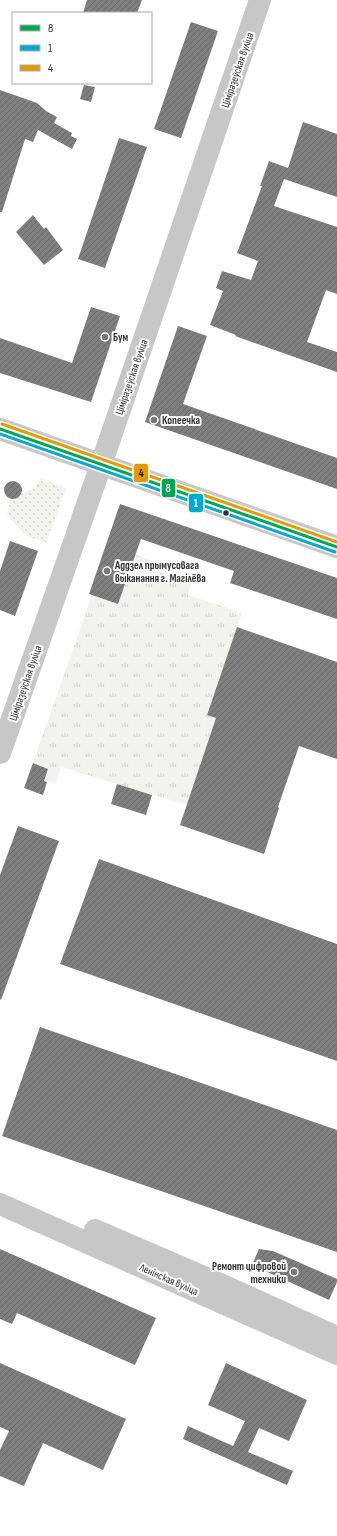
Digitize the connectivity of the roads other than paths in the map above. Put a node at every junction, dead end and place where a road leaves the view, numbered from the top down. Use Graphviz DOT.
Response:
graph roads {
  1 [pos="260,0"];
  2 [pos="0,429"];
  3 [pos="101,465"];
  4 [pos="337,547"];
  5 [pos="0,753"];
  6 [pos="0,1188"];
  7 [pos="0,1204"];
  8 [pos="337,1337"];
  9 [pos="337,1354"];
  1 -- 3 [label="main road, Ціміразеўская вуліца"];
  2 -- 3 [label="main road"];
  3 -- 4 [label="main road"];
  3 -- 5 [label="main road, Ціміразеўская вуліца"];
  6 -- 8 [label="main road, Ленінская вуліца"];
  7 -- 9 [label="main road, Ленінская вуліца"];
}
